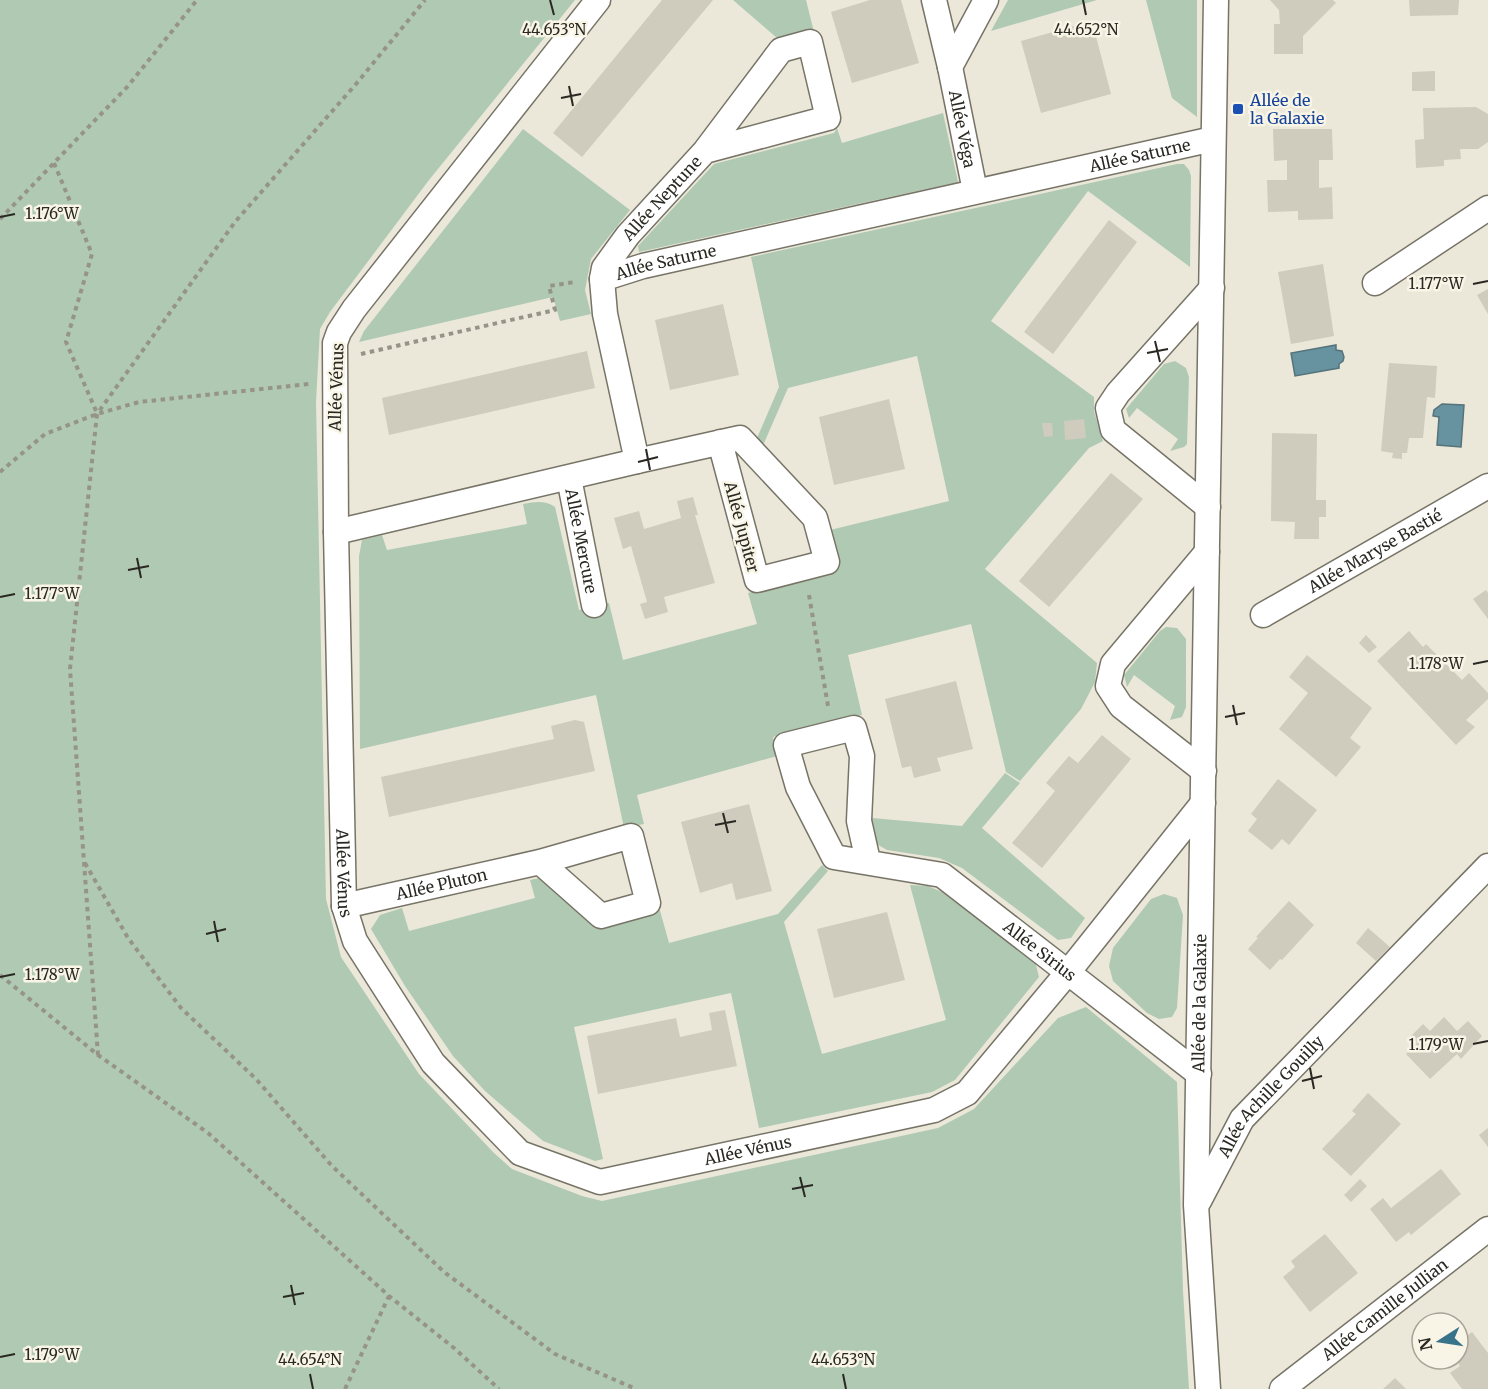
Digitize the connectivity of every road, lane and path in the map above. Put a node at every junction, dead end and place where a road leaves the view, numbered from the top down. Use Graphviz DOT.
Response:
graph roads {
  1 [pos="198,0"];
  2 [pos="425,0"];
  3 [pos="598,0"];
  4 [pos="934,0"];
  5 [pos="986,0"];
  6 [pos="1216,0"];
  7 [pos="950,67"];
  8 [pos="1214,139"];
  9 [pos="705,151"];
  10 [pos="54,163"];
  11 [pos="975,191"];
  12 [pos="1488,208"];
  13 [pos="0,219"];
  14 [pos="602,279"];
  15 [pos="1375,283"];
  16 [pos="1212,288"];
  17 [pos="334,372"];
  18 [pos="97,414"];
  19 [pos="720,442"];
  20 [pos="637,462"];
  21 [pos="0,472"];
  22 [pos="569,478"];
  23 [pos="1488,486"];
  24 [pos="1208,507"];
  25 [pos="336,532"];
  26 [pos="1207,552"];
  27 [pos="805,568"];
  28 [pos="594,605"];
  29 [pos="1263,615"];
  30 [pos="832,734"];
  31 [pos="1204,771"];
  32 [pos="1203,803"];
  33 [pos="540,861"];
  34 [pos="868,861"];
  35 [pos="84,862"];
  36 [pos="1488,866"];
  37 [pos="344,906"];
  38 [pos="1069,971"];
  39 [pos="0,975"];
  40 [pos="98,1055"];
  41 [pos="1199,1074"];
  42 [pos="1196,1205"];
  43 [pos="1488,1228"];
  44 [pos="389,1296"];
  45 [pos="345,1389"];
  46 [pos="499,1389"];
  47 [pos="636,1389"];
  48 [pos="1208,1389"];
  49 [pos="1282,1389"];
  1 -- 10 [label="path"];
  2 -- 18 [label="path"];
  3 -- 17 [label="street, Allée Vénus"];
  4 -- 7 [label="street, Allée Véga"];
  5 -- 7 [label="street, Allée Véga"];
  6 -- 8 [label="street, Allée de la Galaxie"];
  7 -- 11 [label="street, Allée Véga"];
  8 -- 11 [label="street, Allée Saturne"];
  8 -- 16 [label="street, Allée de la Galaxie"];
  9 -- 9 [label="street, Allée Neptune"];
  9 -- 14 [label="street, Allée Neptune"];
  10 -- 13 [label="path"];
  10 -- 18 [label="path"];
  11 -- 14 [label="street, Allée Saturne"];
  12 -- 15 [label="street"];
  14 -- 17 [label="path"];
  14 -- 20 [label="street, Allée Saturne"];
  16 -- 24 [label="street, Allée de la Galaxie"];
  16 -- 24 [label="street"];
  17 -- 18 [label="path"];
  17 -- 25 [label="street, Allée Vénus"];
  18 -- 21 [label="path"];
  18 -- 35 [label="path"];
  19 -- 20 [label="street, Allée Jupiter"];
  19 -- 27 [label="street, Allée Jupiter"];
  19 -- 27 [label="street, Allée Jupiter"];
  20 -- 22 [label="street"];
  22 -- 25 [label="street"];
  22 -- 28 [label="street, Allée Mercure"];
  23 -- 29 [label="street, Allée Maryse Bastié"];
  24 -- 26 [label="street, Allée de la Galaxie"];
  25 -- 37 [label="street, Allée Vénus"];
  26 -- 31 [label="street, Allée de la Galaxie"];
  26 -- 31 [label="street"];
  27 -- 30 [label="path"];
  30 -- 34 [label="street, Allée Sirius"];
  30 -- 34 [label="street, Allée Sirius"];
  31 -- 32 [label="street, Allée de la Galaxie"];
  32 -- 38 [label="street"];
  32 -- 41 [label="street, Allée de la Galaxie"];
  33 -- 37 [label="street, Allée Pluton"];
  34 -- 38 [label="street, Allée Sirius"];
  35 -- 40 [label="path"];
  35 -- 47 [label="path"];
  36 -- 42 [label="street, Allée Achille Gouilly"];
  37 -- 38 [label="street, Allée Vénus"];
  38 -- 41 [label="street, Allée Sirius"];
  39 -- 40 [label="path"];
  40 -- 44 [label="path"];
  41 -- 42 [label="street, Allée de la Galaxie"];
  42 -- 48 [label="street"];
  43 -- 49 [label="street, Allée Camille Jullian"];
  44 -- 45 [label="path"];
  44 -- 46 [label="path"];
}
